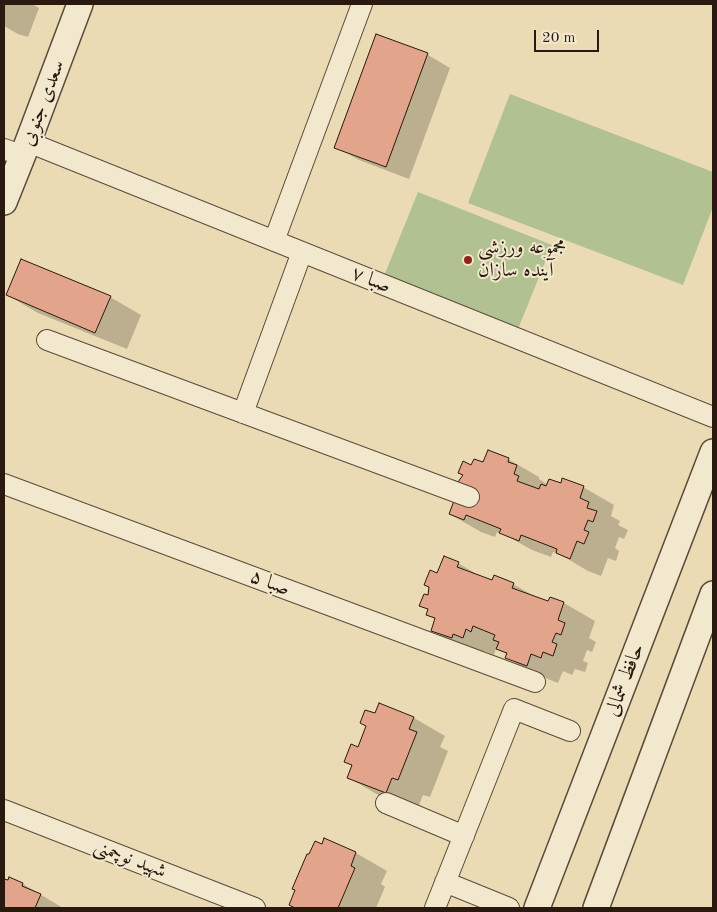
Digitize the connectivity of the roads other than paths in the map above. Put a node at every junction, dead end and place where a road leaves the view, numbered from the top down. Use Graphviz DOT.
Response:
graph roads {
  1 [pos="80,4"];
  2 [pos="362,4"];
  3 [pos="18,149"];
  4 [pos="4,202"];
  5 [pos="274,241"];
  6 [pos="302,252"];
  7 [pos="47,340"];
  8 [pos="243,413"];
  9 [pos="713,417"];
  10 [pos="713,452"];
  11 [pos="4,484"];
  12 [pos="469,497"];
  13 [pos="713,594"];
  14 [pos="535,682"];
  15 [pos="570,731"];
  16 [pos="386,804"];
  17 [pos="4,810"];
  18 [pos="464,836"];
  19 [pos="446,882"];
  20 [pos="255,908"];
  21 [pos="435,908"];
  22 [pos="509,908"];
  23 [pos="537,908"];
  24 [pos="596,908"];
  1 -- 3 [label="street, سعدی جنوبی"];
  2 -- 5 [label="street"];
  3 -- 4 [label="street, سعدی جنوبی"];
  3 -- 5 [label="street, صبا ۷"];
  5 -- 6 [label="street, صبا ۷"];
  6 -- 8 [label="street"];
  6 -- 9 [label="street, صبا ۷"];
  7 -- 8 [label="street"];
  8 -- 12 [label="street"];
  10 -- 23 [label="street, حافظ شمالی"];
  11 -- 14 [label="street, صبا ۵"];
  13 -- 24 [label="street"];
  15 -- 18 [label="street"];
  16 -- 18 [label="street"];
  17 -- 20 [label="street, شهید نوچمنی"];
  18 -- 19 [label="street"];
  19 -- 21 [label="street"];
  19 -- 22 [label="street"];
}
